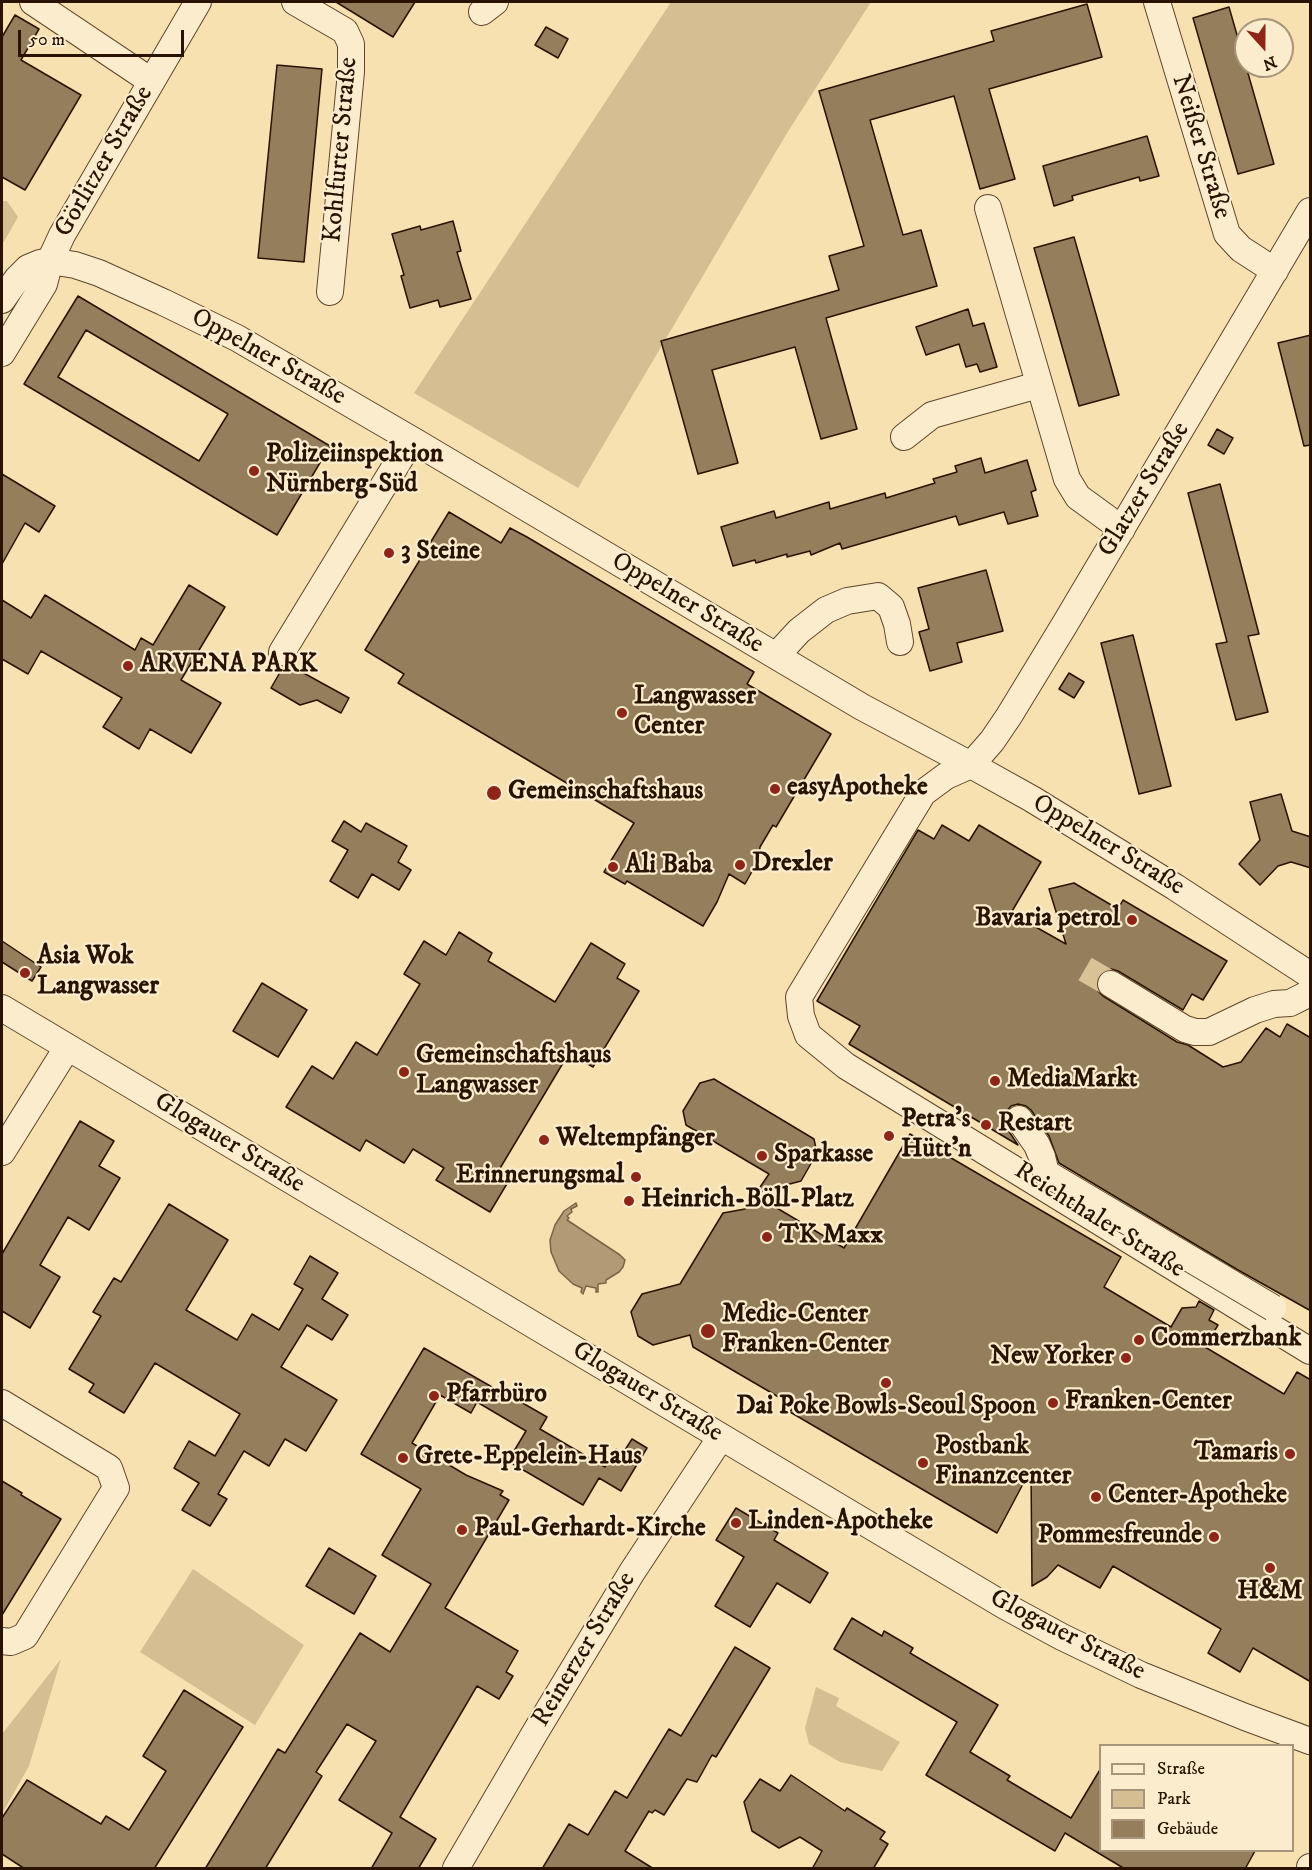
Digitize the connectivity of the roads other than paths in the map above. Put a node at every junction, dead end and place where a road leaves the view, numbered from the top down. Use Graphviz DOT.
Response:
graph roads {
  1 [pos="33,2"];
  2 [pos="198,2"];
  3 [pos="296,2"];
  4 [pos="1156,2"];
  5 [pos="151,81"];
  6 [pos="988,208"];
  7 [pos="1311,211"];
  8 [pos="50,261"];
  9 [pos="1275,271"];
  10 [pos="330,292"];
  11 [pos="2,300"];
  12 [pos="2,353"];
  13 [pos="1038,385"];
  14 [pos="904,436"];
  15 [pos="414,441"];
  16 [pos="1122,529"];
  17 [pos="900,642"];
  18 [pos="282,652"];
  19 [pos="776,656"];
  20 [pos="971,765"];
  21 [pos="1311,975"];
  22 [pos="1111,984"];
  23 [pos="1311,993"];
  24 [pos="2,1008"];
  25 [pos="67,1048"];
  26 [pos="1019,1119"];
  27 [pos="2,1152"];
  28 [pos="1050,1161"];
  29 [pos="1021,1173"];
  30 [pos="1311,1336"];
  31 [pos="1311,1351"];
  32 [pos="2,1403"];
  33 [pos="721,1437"];
  34 [pos="2,1641"];
  35 [pos="1311,1741"];
  36 [pos="456,1869"];
  1 -- 5 [label="street"];
  2 -- 5 [label="street, Görlitzer Straße"];
  3 -- 10 [label="street, Kohlfurter Straße"];
  4 -- 9 [label="street, Neißer Straße"];
  5 -- 8 [label="street, Görlitzer Straße"];
  6 -- 13 [label="street"];
  7 -- 9 [label="street, Glatzer Straße"];
  8 -- 11 [label="street, Görlitzer Straße"];
  8 -- 12 [label="street, Görlitzer Straße"];
  8 -- 15 [label="street, Oppelner Straße"];
  9 -- 16 [label="street, Glatzer Straße"];
  13 -- 14 [label="street"];
  13 -- 16 [label="street"];
  15 -- 18 [label="street"];
  15 -- 19 [label="street, Oppelner Straße"];
  16 -- 20 [label="street, Glatzer Straße"];
  17 -- 19 [label="street"];
  19 -- 20 [label="street, Oppelner Straße"];
  20 -- 21 [label="street, Oppelner Straße"];
  20 -- 29 [label="street, Reichthaler Straße"];
  22 -- 23 [label="street"];
  24 -- 25 [label="street, Glogauer Straße"];
  25 -- 27 [label="street"];
  25 -- 33 [label="street, Glogauer Straße"];
  26 -- 28 [label="street"];
  28 -- 29 [label="street"];
  28 -- 30 [label="street, bridge"];
  29 -- 31 [label="street, Reichthaler Straße"];
  32 -- 34 [label="street"];
  33 -- 35 [label="street, Glogauer Straße"];
  33 -- 36 [label="street, Reinerzer Straße"];
}
